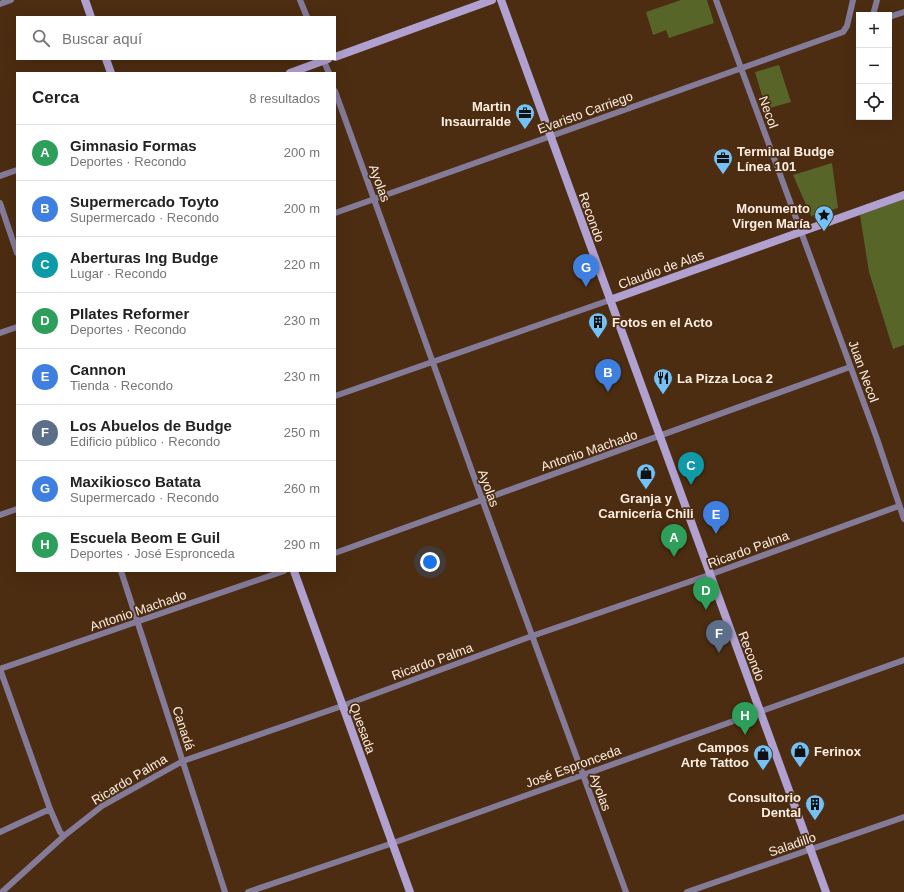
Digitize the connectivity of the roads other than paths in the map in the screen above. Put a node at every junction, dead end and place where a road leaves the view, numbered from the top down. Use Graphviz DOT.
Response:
graph roads {
  1 [pos="12,0"];
  2 [pos="85,0"];
  3 [pos="300,0"];
  4 [pos="492,0"];
  5 [pos="501,0"];
  6 [pos="716,0"];
  7 [pos="854,0"];
  8 [pos="877,0"];
  9 [pos="0,4"];
  10 [pos="874,12"];
  11 [pos="904,12"];
  12 [pos="91,16"];
  13 [pos="307,16"];
  14 [pos="892,16"];
  15 [pos="336,56"];
  16 [pos="106,60"];
  17 [pos="325,60"];
  18 [pos="741,68"];
  19 [pos="111,72"];
  20 [pos="293,72"];
  21 [pos="329,72"];
  22 [pos="336,94"];
  23 [pos="550,137"];
  24 [pos="16,170"];
  25 [pos="0,176"];
  26 [pos="904,195"];
  27 [pos="374,199"];
  28 [pos="0,203"];
  29 [pos="336,213"];
  30 [pos="801,231"];
  31 [pos="16,250"];
  32 [pos="610,300"];
  33 [pos="16,327"];
  34 [pos="0,333"];
  35 [pos="432,361"];
  36 [pos="850,367"];
  37 [pos="336,396"];
  38 [pos="660,436"];
  39 [pos="482,499"];
  40 [pos="899,506"];
  41 [pos="16,509"];
  42 [pos="0,515"];
  43 [pos="904,519"];
  44 [pos="336,552"];
  45 [pos="121,572"];
  46 [pos="281,572"];
  47 [pos="294,572"];
  48 [pos="709,575"];
  49 [pos="138,622"];
  50 [pos="532,636"];
  51 [pos="904,660"];
  52 [pos="0,669"];
  53 [pos="342,706"];
  54 [pos="760,712"];
  55 [pos="183,761"];
  56 [pos="582,774"];
  57 [pos="50,809"];
  58 [pos="904,817"];
  59 [pos="0,832"];
  60 [pos="64,836"];
  61 [pos="393,843"];
  62 [pos="810,850"];
  63 [pos="2,892"];
  64 [pos="225,892"];
  65 [pos="248,892"];
  66 [pos="410,892"];
  67 [pos="626,892"];
  68 [pos="687,892"];
  69 [pos="826,892"];
  1 -- 9 [label="street"];
  2 -- 12 [label="street"];
  3 -- 13 [label="street"];
  4 -- 15 [label="street"];
  5 -- 23 [label="street, Recondo"];
  6 -- 18 [label="street, Necol"];
  7 -- 18 [label="street, Evaristo Carriego"];
  8 -- 10 [label="street"];
  11 -- 14 [label="street"];
  16 -- 19 [label="street"];
  17 -- 20 [label="street"];
  17 -- 21 [label="street"];
  18 -- 23 [label="street, Evaristo Carriego"];
  18 -- 30 [label="street, Necol"];
  22 -- 27 [label="street, Ayolas"];
  23 -- 27 [label="street, Evaristo Carriego"];
  23 -- 32 [label="street, Recondo"];
  24 -- 25 [label="street"];
  26 -- 30 [label="street, Claudio de Alas"];
  27 -- 29 [label="street, Evaristo Carriego"];
  27 -- 35 [label="street, Ayolas"];
  28 -- 31 [label="street"];
  30 -- 32 [label="street, Claudio de Alas"];
  30 -- 36 [label="street, Juan Necol"];
  32 -- 35 [label="street, Claudio de Alas"];
  32 -- 38 [label="street, Recondo"];
  33 -- 34 [label="street"];
  35 -- 37 [label="street, Claudio de Alas"];
  35 -- 39 [label="street, Ayolas"];
  36 -- 38 [label="street, Antonio Machado"];
  36 -- 40 [label="street, Juan Necol"];
  38 -- 39 [label="street, Antonio Machado"];
  38 -- 48 [label="street, Recondo"];
  39 -- 44 [label="street, Antonio Machado"];
  39 -- 50 [label="street, Ayolas"];
  40 -- 43 [label="street, Juan Necol"];
  40 -- 48 [label="street, Ricardo Palma"];
  41 -- 42 [label="street"];
  45 -- 49 [label="street, Canadá"];
  46 -- 49 [label="street, Antonio Machado"];
  47 -- 53 [label="street, Quesada"];
  48 -- 50 [label="street, Ricardo Palma"];
  48 -- 54 [label="street, Recondo"];
  49 -- 52 [label="street, Antonio Machado"];
  49 -- 55 [label="street, Canadá"];
  50 -- 53 [label="street, Ricardo Palma"];
  50 -- 56 [label="street, Ayolas"];
  51 -- 54 [label="street, José Espronceda"];
  52 -- 57 [label="street"];
  53 -- 55 [label="street, Ricardo Palma"];
  53 -- 61 [label="street, Quesada"];
  54 -- 56 [label="street, José Espronceda"];
  54 -- 62 [label="street, Recondo"];
  55 -- 60 [label="street, Ricardo Palma"];
  55 -- 64 [label="street, Canadá"];
  56 -- 61 [label="street, José Espronceda"];
  56 -- 67 [label="street, Ayolas"];
  57 -- 59 [label="street"];
  57 -- 60 [label="street"];
  58 -- 62 [label="street, Saladillo"];
  60 -- 63 [label="street, Ricardo Palma"];
  61 -- 65 [label="street, José Espronceda"];
  61 -- 66 [label="street, Quesada"];
  62 -- 68 [label="street, Saladillo"];
  62 -- 69 [label="street, Recondo"];
}
